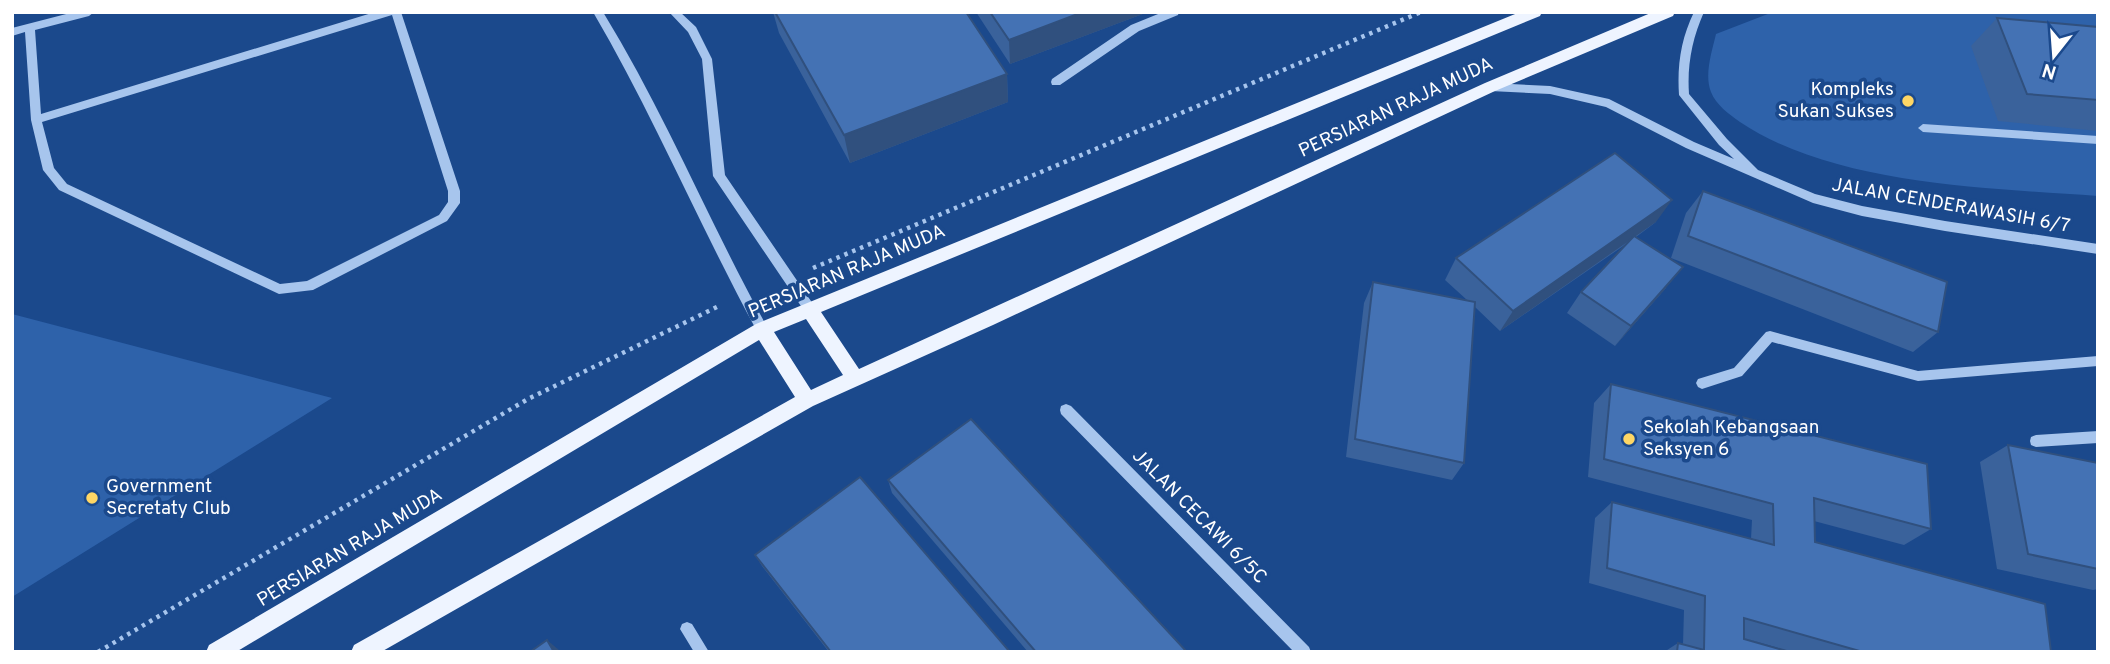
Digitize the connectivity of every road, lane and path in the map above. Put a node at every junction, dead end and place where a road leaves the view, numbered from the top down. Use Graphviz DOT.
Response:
graph roads {
  1 [pos="89,12"];
  2 [pos="388,12"];
  3 [pos="396,12"];
  4 [pos="598,12"];
  5 [pos="674,12"];
  6 [pos="1174,12"];
  7 [pos="1535,12"];
  8 [pos="1668,12"];
  9 [pos="1699,12"];
  10 [pos="30,27"];
  11 [pos="12,32"];
  12 [pos="1056,82"];
  13 [pos="1490,87"];
  14 [pos="36,120"];
  15 [pos="1923,128"];
  16 [pos="2098,140"];
  17 [pos="1761,177"];
  18 [pos="2098,249"];
  19 [pos="809,308"];
  20 [pos="762,330"];
  21 [pos="2098,361"];
  22 [pos="855,379"];
  23 [pos="1702,383"];
  24 [pos="807,400"];
  25 [pos="1066,410"];
  26 [pos="2098,436"];
  27 [pos="2036,441"];
  28 [pos="687,629"];
  29 [pos="216,652"];
  30 [pos="361,652"];
  31 [pos="702,652"];
  32 [pos="1304,652"];
  1 -- 10 [label="street"];
  2 -- 14 [label="street"];
  3 -- 14 [label="lane"];
  4 -- 20 [label="street"];
  5 -- 19 [label="street"];
  6 -- 12 [label="lane"];
  7 -- 19 [label="main road, PERSIARAN RAJA MUDA"];
  8 -- 13 [label="main road, PERSIARAN RAJA MUDA"];
  9 -- 17 [label="street"];
  10 -- 11 [label="street"];
  10 -- 14 [label="street"];
  13 -- 17 [label="street, JALAN CENDERAWASIH 6/7"];
  13 -- 22 [label="main road, PERSIARAN RAJA MUDA"];
  15 -- 16 [label="street"];
  17 -- 18 [label="street, JALAN CENDERAWASIH 6/7"];
  19 -- 20 [label="main road, PERSIARAN RAJA MUDA"];
  19 -- 22 [label="main road"];
  20 -- 24 [label="main road"];
  20 -- 29 [label="main road, PERSIARAN RAJA MUDA"];
  21 -- 23 [label="street"];
  22 -- 24 [label="main road, PERSIARAN RAJA MUDA"];
  24 -- 30 [label="main road, PERSIARAN RAJA MUDA"];
  25 -- 32 [label="street, JALAN CECAWI 6/5C"];
  26 -- 27 [label="street"];
  28 -- 31 [label="street"];
}
